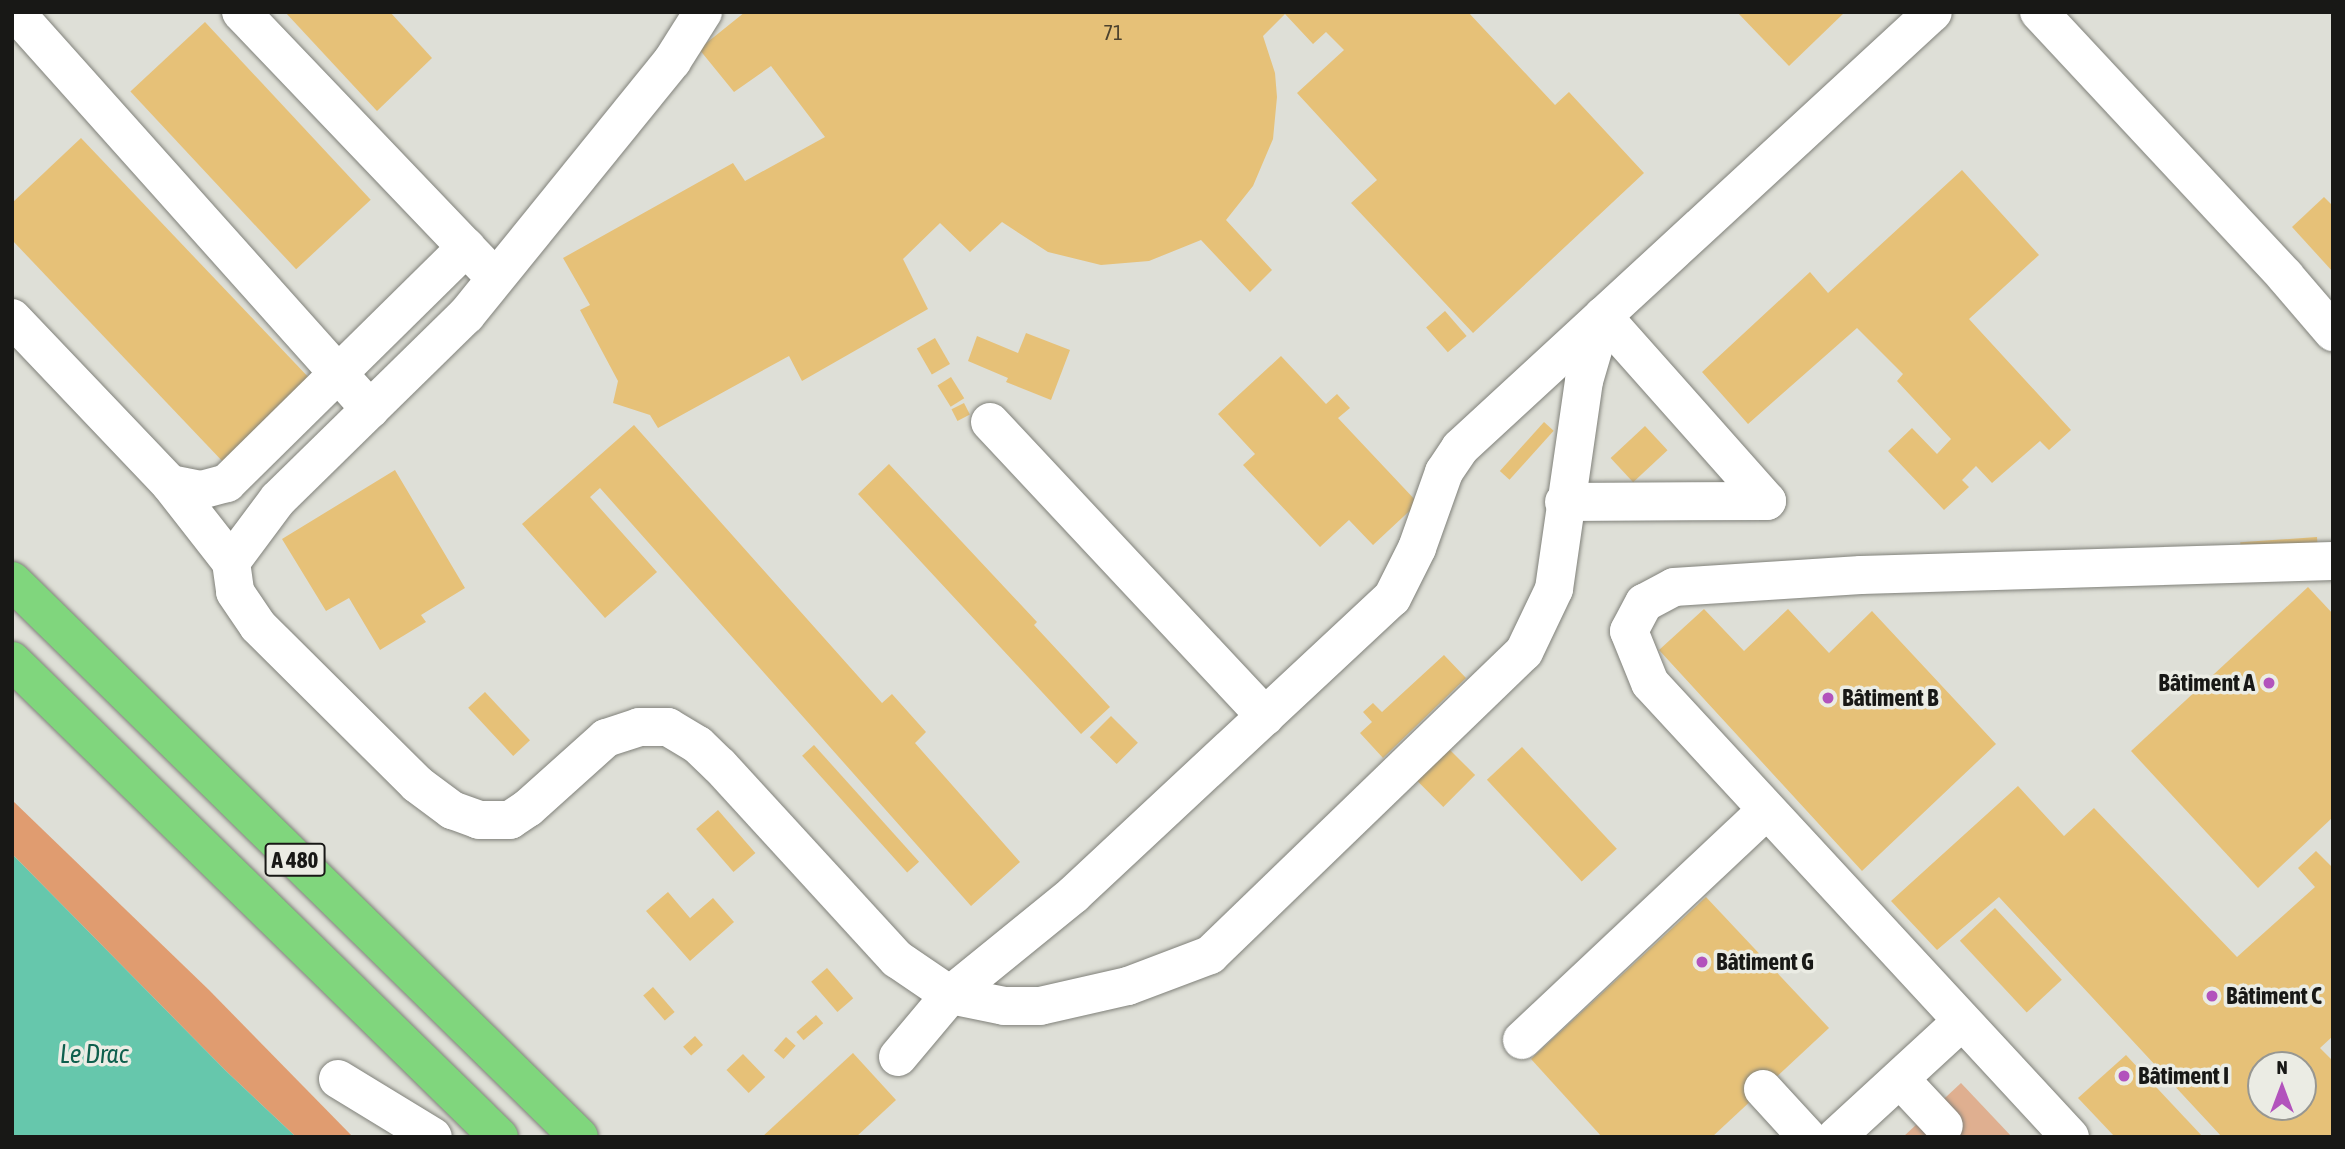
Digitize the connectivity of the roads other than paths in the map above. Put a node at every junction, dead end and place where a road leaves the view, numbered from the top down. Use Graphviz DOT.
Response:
graph roads {
  1 [pos="241,12"];
  2 [pos="703,12"];
  3 [pos="1933,12"];
  4 [pos="2039,12"];
  5 [pos="18,27"];
  6 [pos="466,247"];
  7 [pos="496,278"];
  8 [pos="1604,316"];
  9 [pos="12,318"];
  10 [pos="2333,332"];
  11 [pos="338,376"];
  12 [pos="370,410"];
  13 [pos="990,422"];
  14 [pos="170,484"];
  15 [pos="1564,502"];
  16 [pos="2333,561"];
  17 [pos="230,562"];
  18 [pos="12,581"];
  19 [pos="12,661"];
  20 [pos="1265,716"];
  21 [pos="1766,811"];
  22 [pos="950,995"];
  23 [pos="1962,1021"];
  24 [pos="1522,1040"];
  25 [pos="898,1057"];
  26 [pos="338,1079"];
  27 [pos="1900,1079"];
  28 [pos="1763,1089"];
  29 [pos="1944,1126"];
  30 [pos="433,1137"];
  31 [pos="499,1137"];
  32 [pos="579,1137"];
  33 [pos="1807,1137"];
  34 [pos="1836,1137"];
  35 [pos="2070,1137"];
  1 -- 6 [label="street"];
  2 -- 7 [label="street"];
  3 -- 8 [label="street"];
  4 -- 10 [label="street"];
  5 -- 11 [label="street"];
  6 -- 7 [label="street"];
  6 -- 11 [label="street"];
  7 -- 12 [label="street"];
  8 -- 15 [label="street"];
  8 -- 15 [label="street"];
  8 -- 20 [label="street"];
  9 -- 14 [label="street"];
  11 -- 12 [label="street"];
  11 -- 14 [label="street"];
  12 -- 17 [label="street"];
  13 -- 20 [label="street"];
  14 -- 17 [label="street"];
  15 -- 22 [label="street"];
  16 -- 21 [label="street"];
  17 -- 22 [label="street"];
  18 -- 32 [label="highway, A 480"];
  19 -- 31 [label="highway, A 480"];
  20 -- 22 [label="street"];
  21 -- 23 [label="street"];
  21 -- 24 [label="street"];
  22 -- 25 [label="street"];
  23 -- 27 [label="street"];
  23 -- 35 [label="street"];
  26 -- 30 [label="street"];
  27 -- 29 [label="street"];
  27 -- 34 [label="street"];
  28 -- 33 [label="street"];
}
